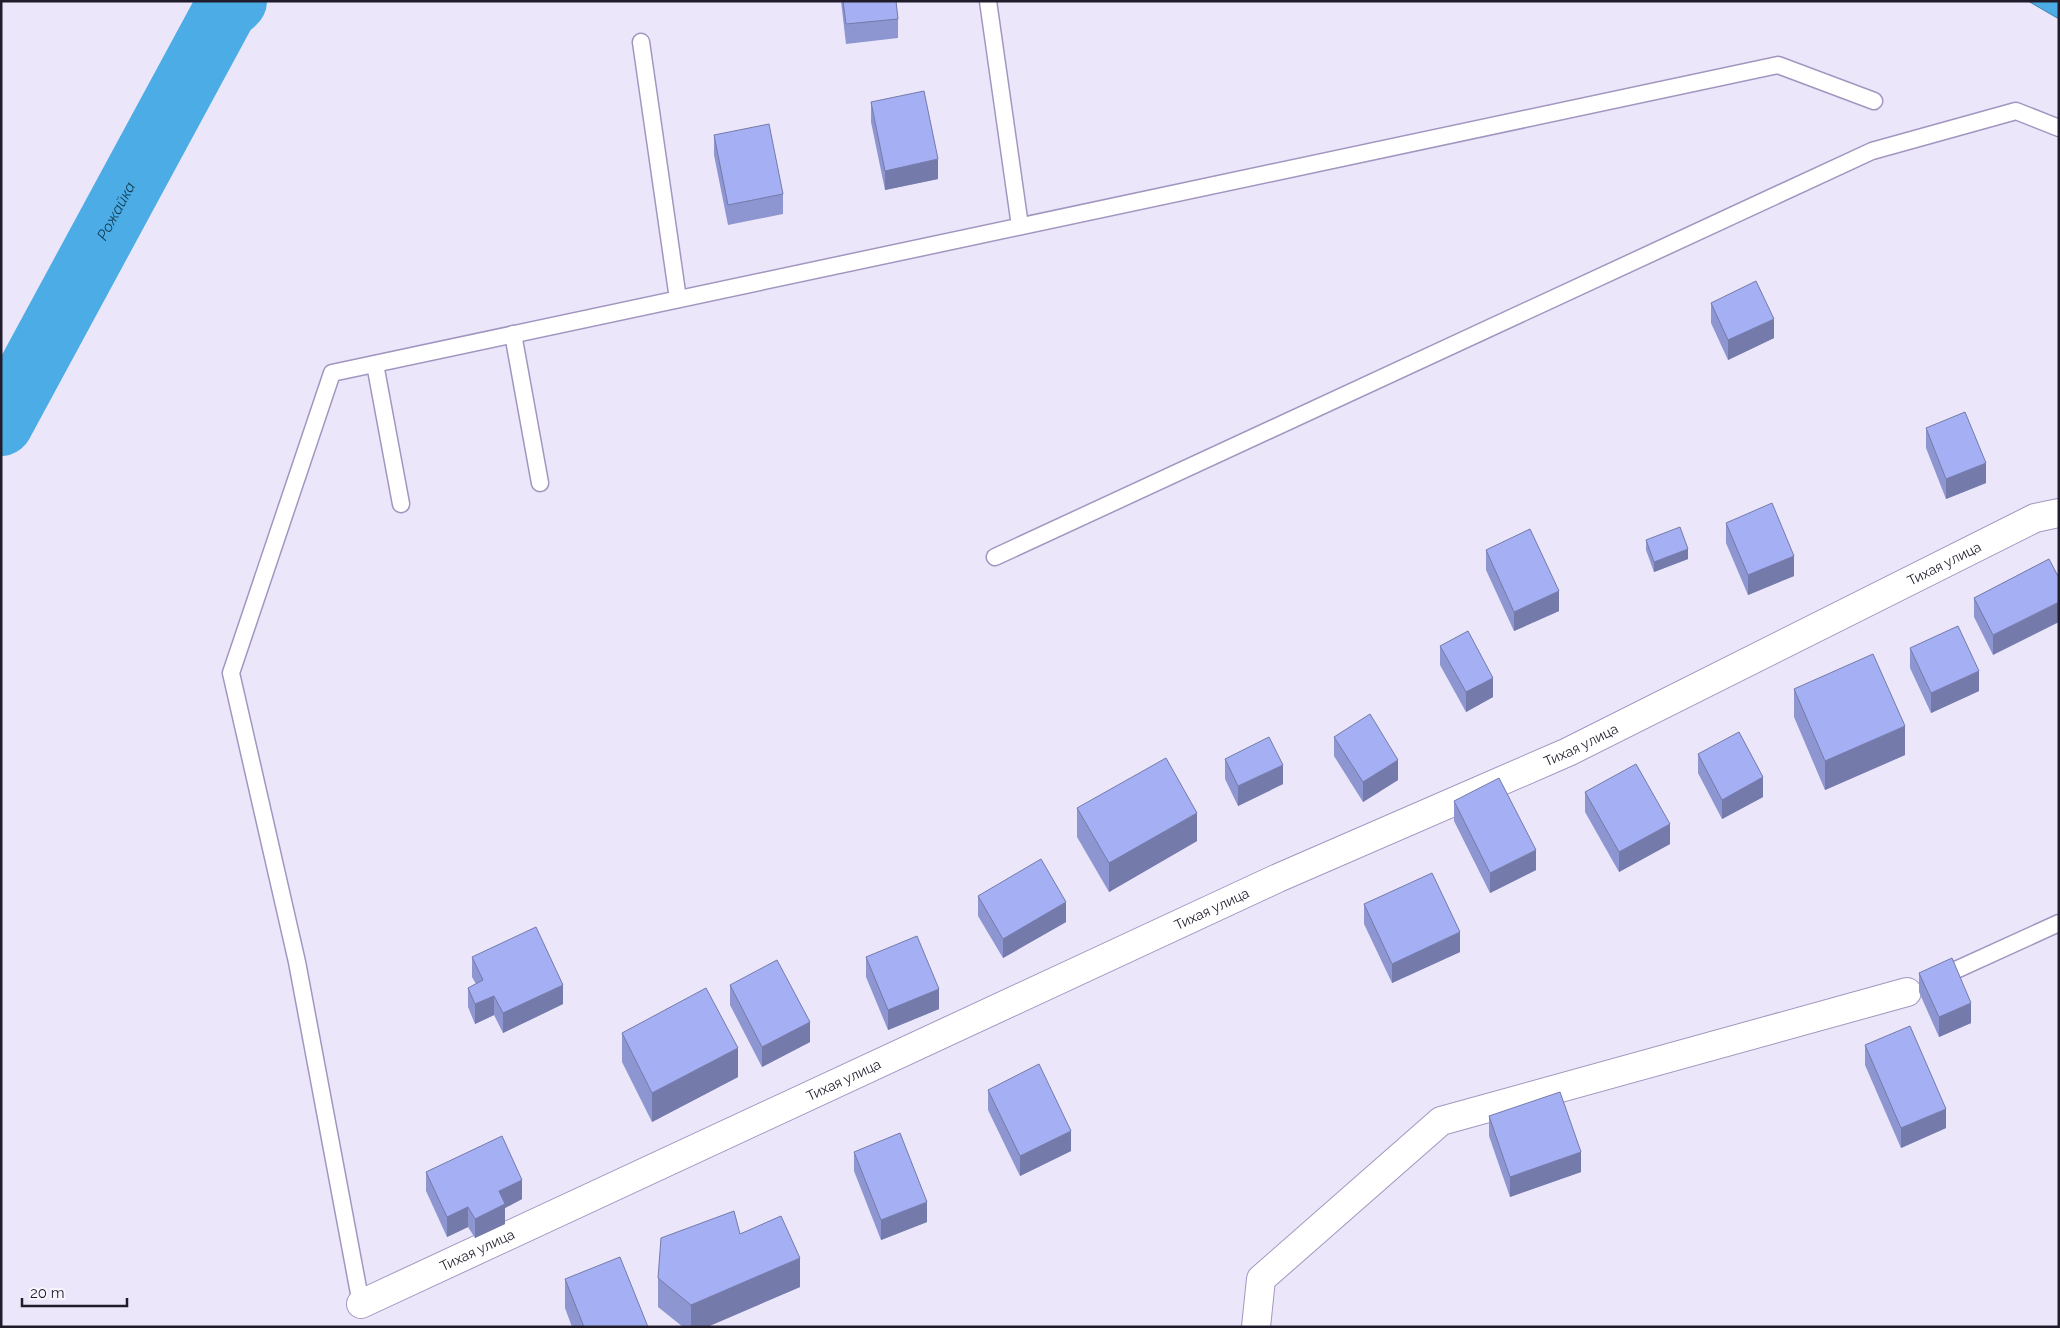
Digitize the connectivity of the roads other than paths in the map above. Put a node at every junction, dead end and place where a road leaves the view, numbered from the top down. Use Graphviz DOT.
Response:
graph roads {
  1 [pos="988,1"];
  2 [pos="641,42"];
  3 [pos="1874,101"];
  4 [pos="2059,128"];
  5 [pos="1020,226"];
  6 [pos="678,299"];
  7 [pos="513,334"];
  8 [pos="375,364"];
  9 [pos="540,483"];
  10 [pos="401,504"];
  11 [pos="2059,513"];
  12 [pos="995,557"];
  13 [pos="2059,923"];
  14 [pos="1907,992"];
  15 [pos="361,1304"];
  16 [pos="1256,1327"];
  1 -- 5 [label="lane"];
  2 -- 6 [label="lane"];
  3 -- 5 [label="lane"];
  4 -- 12 [label="lane"];
  5 -- 6 [label="lane"];
  6 -- 7 [label="lane"];
  7 -- 8 [label="lane"];
  7 -- 9 [label="lane"];
  8 -- 10 [label="lane"];
  8 -- 15 [label="lane"];
  11 -- 15 [label="street, Тихая улица"];
  13 -- 14 [label="lane"];
  14 -- 16 [label="street"];
}
